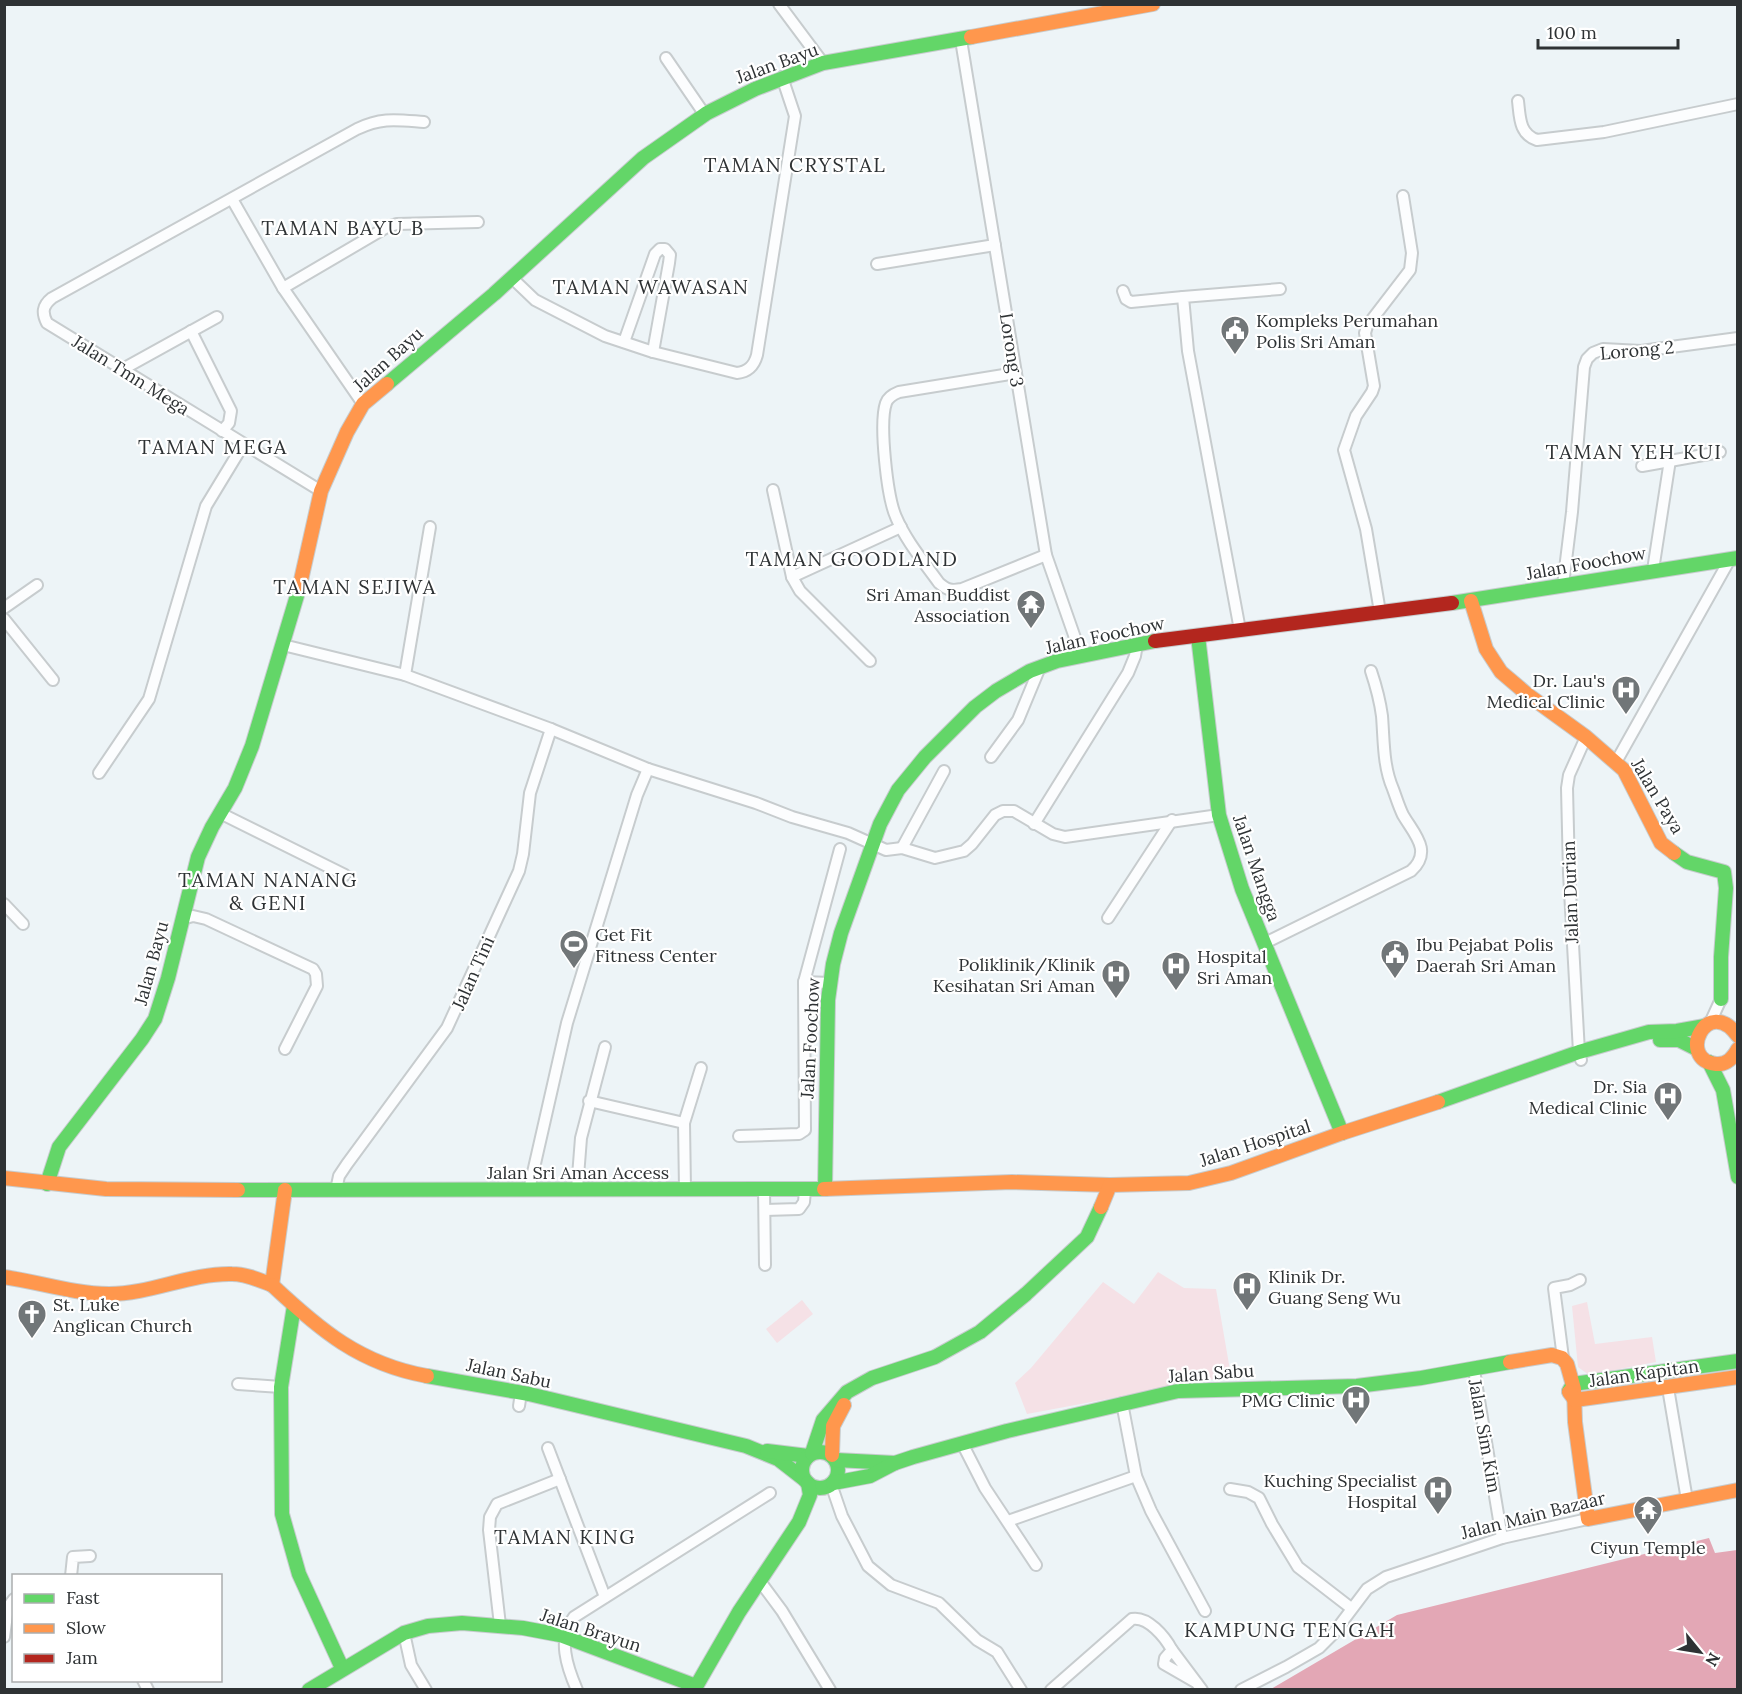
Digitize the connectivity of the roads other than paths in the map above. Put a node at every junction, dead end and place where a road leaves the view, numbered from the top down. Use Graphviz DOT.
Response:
graph roads {
  1 [pos="779,4"];
  2 [pos="1146,5"];
  3 [pos="961,40"];
  4 [pos="666,58"];
  5 [pos="823,63"];
  6 [pos="782,77"];
  7 [pos="1518,101"];
  8 [pos="1737,104"];
  9 [pos="705,115"];
  10 [pos="424,122"];
  11 [pos="1403,196"];
  12 [pos="232,199"];
  13 [pos="478,222"];
  14 [pos="995,244"];
  15 [pos="877,264"];
  16 [pos="512,278"];
  17 [pos="283,288"];
  18 [pos="1280,290"];
  19 [pos="1123,291"];
  20 [pos="1183,297"];
  21 [pos="217,317"];
  22 [pos="191,331"];
  23 [pos="1737,338"];
  24 [pos="624,342"];
  25 [pos="652,352"];
  26 [pos="123,369"];
  27 [pos="1016,373"];
  28 [pos="363,404"];
  29 [pos="222,431"];
  30 [pos="243,445"];
  31 [pos="1720,452"];
  32 [pos="1670,460"];
  33 [pos="1642,466"];
  34 [pos="773,490"];
  35 [pos="321,491"];
  36 [pos="901,527"];
  37 [pos="430,528"];
  38 [pos="1046,555"];
  39 [pos="1734,558"];
  40 [pos="1653,570"];
  41 [pos="792,577"];
  42 [pos="37,585"];
  43 [pos="1563,585"];
  44 [pos="1471,601"];
  45 [pos="4,608"];
  46 [pos="1380,612"];
  47 [pos="4,619"];
  48 [pos="1240,630"];
  49 [pos="1198,636"];
  50 [pos="283,645"];
  51 [pos="1081,655"];
  52 [pos="1134,655"];
  53 [pos="870,661"];
  54 [pos="1040,667"];
  55 [pos="1371,671"];
  56 [pos="405,675"];
  57 [pos="53,680"];
  58 [pos="550,729"];
  59 [pos="1586,736"];
  60 [pos="992,757"];
  61 [pos="1616,762"];
  62 [pos="648,769"];
  63 [pos="944,771"];
  64 [pos="99,773"];
  65 [pos="220,813"];
  66 [pos="1219,815"];
  67 [pos="1172,820"];
  68 [pos="1034,824"];
  69 [pos="887,848"];
  70 [pos="840,849"];
  71 [pos="345,875"];
  72 [pos="4,904"];
  73 [pos="1108,918"];
  74 [pos="182,919"];
  75 [pos="23,924"];
  76 [pos="1265,943"];
  77 [pos="804,982"];
  78 [pos="830,983"];
  79 [pos="1721,999"];
  80 [pos="1707,1024"];
  81 [pos="1734,1031"];
  82 [pos="605,1047"];
  83 [pos="285,1049"];
  84 [pos="1697,1049"];
  85 [pos="1736,1053"];
  86 [pos="1580,1056"];
  87 [pos="1709,1062"];
  88 [pos="701,1068"];
  89 [pos="1723,1090"];
  90 [pos="589,1101"];
  91 [pos="684,1123"];
  92 [pos="1342,1133"];
  93 [pos="739,1136"];
  94 [pos="1737,1176"];
  95 [pos="4,1178"];
  96 [pos="47,1184"];
  97 [pos="1110,1185"];
  98 [pos="577,1189"];
  99 [pos="685,1189"];
  100 [pos="764,1189"];
  101 [pos="825,1189"];
  102 [pos="285,1190"];
  103 [pos="336,1190"];
  104 [pos="529,1190"];
  105 [pos="805,1190"];
  106 [pos="765,1210"];
  107 [pos="765,1265"];
  108 [pos="4,1277"];
  109 [pos="1580,1280"];
  110 [pos="272,1285"];
  111 [pos="294,1306"];
  112 [pos="1737,1361"];
  113 [pos="1560,1362"];
  114 [pos="1474,1370"];
  115 [pos="1737,1377"];
  116 [pos="238,1384"];
  117 [pos="858,1386"];
  118 [pos="281,1387"];
  119 [pos="1668,1388"];
  120 [pos="1569,1392"];
  121 [pos="1122,1403"];
  122 [pos="963,1445"];
  123 [pos="548,1448"];
  124 [pos="761,1451"];
  125 [pos="810,1455"];
  126 [pos="834,1457"];
  127 [pos="895,1463"];
  128 [pos="1136,1476"];
  129 [pos="560,1479"];
  130 [pos="807,1482"];
  131 [pos="829,1485"];
  132 [pos="1230,1489"];
  133 [pos="1737,1490"];
  134 [pos="770,1492"];
  135 [pos="1688,1500"];
  136 [pos="1588,1519"];
  137 [pos="1008,1521"];
  138 [pos="799,1522"];
  139 [pos="1502,1538"];
  140 [pos="90,1556"];
  141 [pos="1036,1565"];
  142 [pos="71,1574"];
  143 [pos="759,1580"];
  144 [pos="605,1597"];
  145 [pos="12,1601"];
  146 [pos="1351,1608"];
  147 [pos="1205,1611"];
  148 [pos="500,1625"];
  149 [pos="404,1633"];
  150 [pos="4,1637"];
  151 [pos="565,1637"];
  152 [pos="342,1668"];
  153 [pos="1199,1686"];
  154 [pos="695,1688"];
  155 [pos="309,1689"];
  156 [pos="426,1689"];
  157 [pos="577,1689"];
  158 [pos="830,1689"];
  159 [pos="1021,1689"];
  160 [pos="1051,1689"];
  161 [pos="1241,1689"];
  1 -- 5 [label="street"];
  2 -- 3 [label="street, Jalan Bayu"];
  3 -- 5 [label="street, Jalan Bayu"];
  3 -- 14 [label="street, Lorong 3"];
  4 -- 9 [label="street"];
  5 -- 6 [label="street, Jalan Bayu"];
  6 -- 9 [label="street, Jalan Bayu"];
  6 -- 25 [label="street"];
  7 -- 8 [label="street"];
  9 -- 16 [label="street, Jalan Bayu"];
  10 -- 12 [label="street"];
  11 -- 46 [label="street"];
  12 -- 17 [label="street"];
  12 -- 26 [label="street, Jalan Tmn Mega"];
  13 -- 17 [label="street"];
  14 -- 15 [label="street"];
  14 -- 27 [label="street, Lorong 3"];
  16 -- 24 [label="street"];
  16 -- 28 [label="street, Jalan Bayu"];
  17 -- 28 [label="street"];
  18 -- 20 [label="street"];
  19 -- 20 [label="street"];
  20 -- 48 [label="street"];
  21 -- 22 [label="street"];
  22 -- 26 [label="street"];
  22 -- 29 [label="street"];
  23 -- 43 [label="street, Lorong 2"];
  24 -- 25 [label="street"];
  24 -- 25 [label="street"];
  26 -- 29 [label="street, Jalan Tmn Mega"];
  27 -- 36 [label="street"];
  27 -- 38 [label="street, Lorong 3"];
  28 -- 35 [label="street, Jalan Bayu"];
  29 -- 30 [label="street, Jalan Tmn Mega"];
  30 -- 35 [label="street, Jalan Tmn Mega"];
  30 -- 64 [label="street"];
  31 -- 32 [label="street"];
  32 -- 33 [label="street"];
  32 -- 40 [label="street"];
  34 -- 41 [label="street"];
  35 -- 50 [label="street, Jalan Bayu"];
  36 -- 38 [label="street"];
  36 -- 41 [label="street"];
  37 -- 56 [label="street"];
  38 -- 51 [label="street, Lorong 3"];
  39 -- 40 [label="street, Jalan Foochow"];
  39 -- 61 [label="street"];
  40 -- 43 [label="street, Jalan Foochow"];
  41 -- 53 [label="street"];
  42 -- 45 [label="street"];
  43 -- 44 [label="street, Jalan Foochow"];
  44 -- 46 [label="street, Jalan Foochow"];
  44 -- 59 [label="street, Jalan Paya"];
  46 -- 48 [label="street, Jalan Foochow"];
  47 -- 57 [label="street"];
  48 -- 49 [label="street, Jalan Foochow"];
  49 -- 52 [label="street, Jalan Foochow"];
  49 -- 66 [label="street, Jalan Mangga"];
  50 -- 56 [label="street"];
  50 -- 65 [label="street, Jalan Bayu"];
  51 -- 52 [label="street, Jalan Foochow"];
  51 -- 54 [label="street, Jalan Foochow"];
  52 -- 68 [label="street"];
  54 -- 60 [label="street"];
  54 -- 69 [label="street, Jalan Foochow"];
  55 -- 76 [label="street"];
  56 -- 58 [label="street"];
  58 -- 62 [label="street"];
  58 -- 103 [label="street, Jalan Tini"];
  59 -- 61 [label="street, Jalan Paya"];
  59 -- 86 [label="street, Jalan Durian"];
  61 -- 79 [label="street, Jalan Paya"];
  62 -- 69 [label="street"];
  62 -- 104 [label="street"];
  63 -- 69 [label="street"];
  65 -- 71 [label="street"];
  65 -- 74 [label="street, Jalan Bayu"];
  66 -- 67 [label="street"];
  66 -- 76 [label="street, Jalan Mangga"];
  67 -- 68 [label="street"];
  67 -- 73 [label="street"];
  68 -- 69 [label="street"];
  69 -- 78 [label="street, Jalan Foochow"];
  70 -- 77 [label="street"];
  72 -- 75 [label="street"];
  74 -- 83 [label="street"];
  74 -- 96 [label="street, Jalan Bayu"];
  76 -- 92 [label="street, Jalan Mangga"];
  77 -- 78 [label="street"];
  77 -- 93 [label="street"];
  78 -- 101 [label="street, Jalan Foochow"];
  79 -- 80 [label="street"];
  79 -- 81 [label="street"];
  80 -- 81 [label="street, Jalan Hospital"];
  80 -- 84 [label="street"];
  80 -- 86 [label="street, Jalan Hospital"];
  82 -- 90 [label="street"];
  84 -- 86 [label="street, Jalan Hospital"];
  84 -- 87 [label="street"];
  85 -- 87 [label="street"];
  85 -- 89 [label="street"];
  86 -- 92 [label="street, Jalan Hospital"];
  87 -- 89 [label="street"];
  88 -- 91 [label="street"];
  89 -- 94 [label="street"];
  90 -- 91 [label="street"];
  90 -- 98 [label="street"];
  91 -- 99 [label="street"];
  92 -- 97 [label="street, Jalan Hospital"];
  95 -- 96 [label="street, Jalan Sri Aman Access"];
  96 -- 102 [label="street, Jalan Sri Aman Access"];
  97 -- 101 [label="street, Jalan Sri Aman Access"];
  97 -- 117 [label="street"];
  98 -- 99 [label="street, Jalan Sri Aman Access"];
  98 -- 104 [label="street, Jalan Sri Aman Access"];
  99 -- 100 [label="street, Jalan Sri Aman Access"];
  100 -- 105 [label="street, Jalan Sri Aman Access"];
  100 -- 106 [label="street"];
  101 -- 105 [label="street, Jalan Sri Aman Access"];
  102 -- 103 [label="street, Jalan Sri Aman Access"];
  102 -- 110 [label="street"];
  103 -- 104 [label="street, Jalan Sri Aman Access"];
  105 -- 106 [label="street"];
  106 -- 107 [label="street"];
  108 -- 110 [label="street"];
  109 -- 113 [label="street"];
  110 -- 111 [label="street, Jalan Sabu"];
  111 -- 118 [label="street"];
  111 -- 124 [label="street, Jalan Sabu"];
  112 -- 120 [label="street, Jalan Kapitan"];
  113 -- 114 [label="street, Jalan Sabu"];
  113 -- 120 [label="street"];
  114 -- 121 [label="street, Jalan Sabu"];
  114 -- 139 [label="street, Jalan Sim Kim"];
  115 -- 119 [label="street, Jalan Kapitan"];
  116 -- 118 [label="street"];
  117 -- 125 [label="street"];
  117 -- 126 [label="street"];
  118 -- 152 [label="street"];
  119 -- 120 [label="street, Jalan Kapitan"];
  119 -- 135 [label="street"];
  120 -- 136 [label="street"];
  121 -- 122 [label="street, Jalan Sabu"];
  121 -- 128 [label="street"];
  122 -- 127 [label="street, Jalan Sabu"];
  122 -- 137 [label="street"];
  123 -- 129 [label="street"];
  124 -- 125 [label="street"];
  124 -- 130 [label="street"];
  125 -- 126 [label="street"];
  125 -- 130 [label="street"];
  126 -- 127 [label="street"];
  126 -- 131 [label="street"];
  127 -- 131 [label="street"];
  128 -- 137 [label="street"];
  128 -- 147 [label="street"];
  129 -- 144 [label="street"];
  129 -- 148 [label="street"];
  130 -- 131 [label="street"];
  130 -- 138 [label="street"];
  131 -- 138 [label="street"];
  131 -- 159 [label="street"];
  132 -- 146 [label="street"];
  133 -- 135 [label="street, Jalan Main Bazaar"];
  134 -- 144 [label="street"];
  135 -- 136 [label="street, Jalan Main Bazaar"];
  136 -- 139 [label="street, Jalan Main Bazaar"];
  137 -- 141 [label="street"];
  138 -- 143 [label="street"];
  139 -- 146 [label="street, Jalan Main Bazaar"];
  140 -- 142 [label="street"];
  143 -- 154 [label="street"];
  143 -- 158 [label="street"];
  144 -- 151 [label="street"];
  145 -- 150 [label="street"];
  146 -- 161 [label="street, Jalan Main Bazaar"];
  148 -- 149 [label="street, Jalan Brayun"];
  148 -- 151 [label="street, Jalan Brayun"];
  149 -- 152 [label="street, Jalan Brayun"];
  149 -- 156 [label="street"];
  151 -- 154 [label="street, Jalan Brayun"];
  151 -- 157 [label="street"];
  152 -- 155 [label="street, Jalan Brayun"];
  153 -- 160 [label="street"];
}
